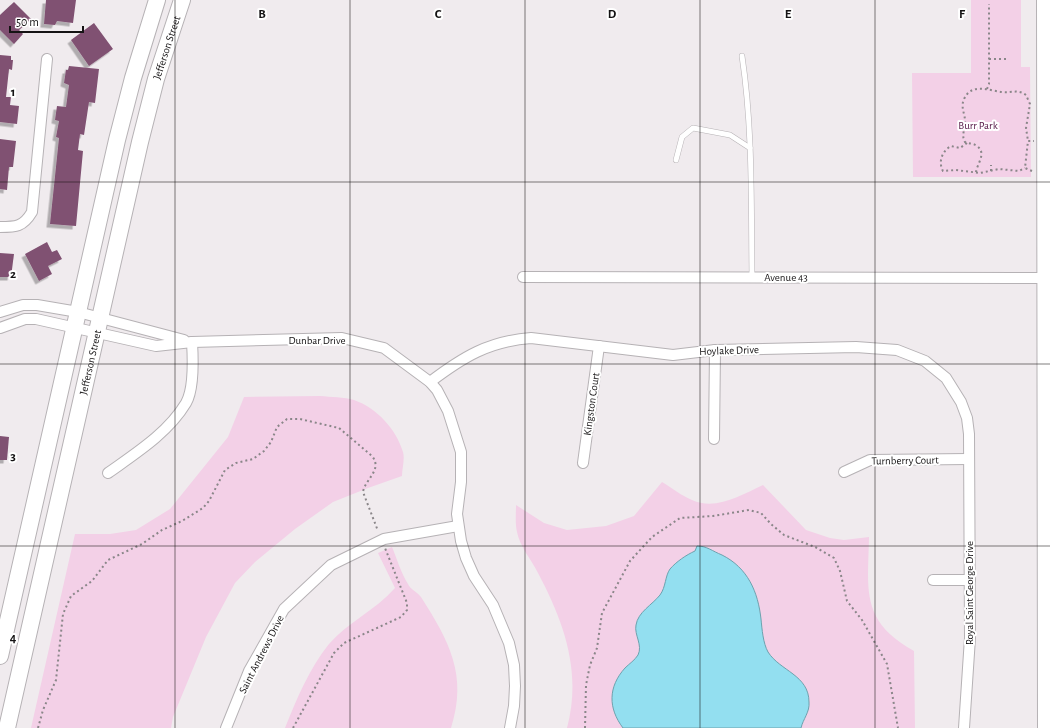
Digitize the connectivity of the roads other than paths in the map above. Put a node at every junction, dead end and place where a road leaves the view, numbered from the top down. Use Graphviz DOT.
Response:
graph roads {
  1 [pos="158,0"];
  2 [pos="182,0"];
  3 [pos="1044,0"];
  4 [pos="742,56"];
  5 [pos="47,59"];
  6 [pos="750,148"];
  7 [pos="676,160"];
  8 [pos="0,227"];
  9 [pos="523,277"];
  10 [pos="752,277"];
  11 [pos="1047,278"];
  12 [pos="0,312"];
  13 [pos="88,323"];
  14 [pos="0,328"];
  15 [pos="192,342"];
  16 [pos="599,346"];
  17 [pos="715,350"];
  18 [pos="430,382"];
  19 [pos="714,439"];
  20 [pos="969,459"];
  21 [pos="583,463"];
  22 [pos="844,472"];
  23 [pos="108,473"];
  24 [pos="458,526"];
  25 [pos="934,580"];
  26 [pos="970,580"];
  27 [pos="0,656"];
  28 [pos="7,728"];
  29 [pos="226,728"];
  30 [pos="510,728"];
  31 [pos="964,728"];
  32 [pos="1045,728"];
  1 -- 13 [label="main road, Jefferson Street"];
  2 -- 13 [label="main road, Jefferson Street"];
  3 -- 11 [label="street"];
  4 -- 6 [label="lane"];
  5 -- 8 [label="street"];
  6 -- 7 [label="lane"];
  6 -- 10 [label="lane"];
  9 -- 10 [label="street, Avenue 43"];
  10 -- 11 [label="street, Avenue 43"];
  11 -- 32 [label="street"];
  12 -- 13 [label="street"];
  13 -- 14 [label="street"];
  13 -- 15 [label="street, Dunbar Drive"];
  13 -- 15 [label="street, Dunbar Drive"];
  13 -- 27 [label="main road, Jefferson Street"];
  13 -- 28 [label="main road, Jefferson Street"];
  15 -- 18 [label="street, Dunbar Drive"];
  15 -- 23 [label="street"];
  16 -- 17 [label="street, Hoylake Drive"];
  16 -- 18 [label="street, Hoylake Drive"];
  16 -- 21 [label="street, Kingston Court"];
  17 -- 19 [label="street"];
  17 -- 20 [label="street, Hoylake Drive"];
  18 -- 24 [label="street, Dunbar Drive"];
  20 -- 22 [label="street, Turnberry Court"];
  20 -- 26 [label="street, Royal Saint George Drive"];
  24 -- 29 [label="street, Saint Andrews Drive"];
  24 -- 30 [label="street, Dunbar Drive"];
  25 -- 26 [label="street"];
  26 -- 31 [label="street, Royal Saint George Drive"];
}
